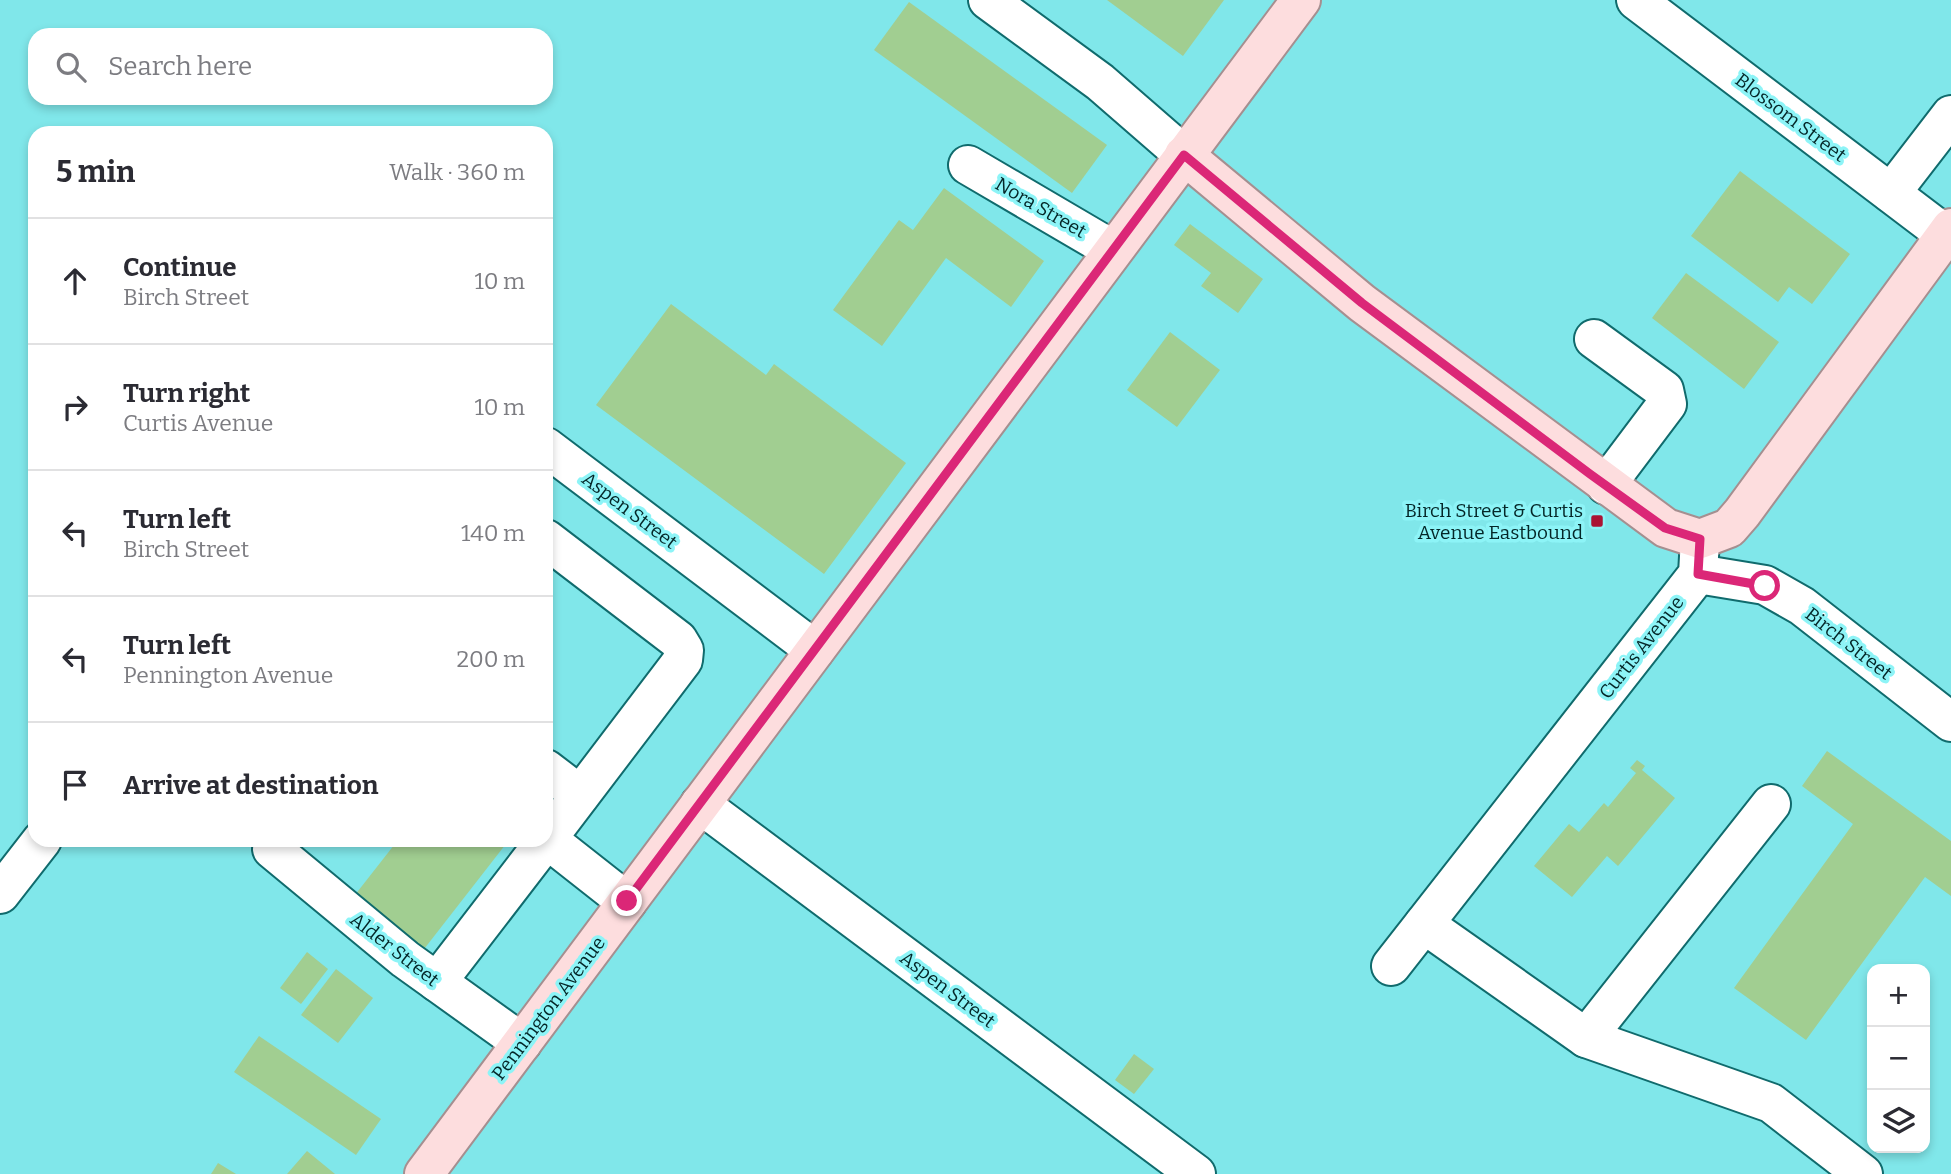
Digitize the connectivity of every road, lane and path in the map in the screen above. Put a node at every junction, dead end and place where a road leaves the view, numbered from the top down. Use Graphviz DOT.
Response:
graph roads {
  1 [pos="988,0"];
  2 [pos="1301,0"];
  3 [pos="1319,0"];
  4 [pos="1636,0"];
  5 [pos="1951,116"];
  6 [pos="1184,155"];
  7 [pos="968,165"];
  8 [pos="1891,193"];
  9 [pos="1268,225"];
  10 [pos="1949,231"];
  11 [pos="1113,250"];
  12 [pos="1594,339"];
  13 [pos="553,452"];
  14 [pos="1606,485"];
  15 [pos="553,544"];
  16 [pos="1699,557"];
  17 [pos="815,650"];
  18 [pos="1951,722"];
  19 [pos="553,774"];
  20 [pos="580,795"];
  21 [pos="700,804"];
  22 [pos="1771,804"];
  23 [pos="553,831"];
  24 [pos="553,844"];
  25 [pos="37,847"];
  26 [pos="541,847"];
  27 [pos="272,849"];
  28 [pos="0,894"];
  29 [pos="627,901"];
  30 [pos="1424,924"];
  31 [pos="1391,966"];
  32 [pos="437,982"];
  33 [pos="1586,1038"];
  34 [pos="522,1043"];
  35 [pos="424,1174"];
  36 [pos="1196,1174"];
  37 [pos="1863,1174"];
  1 -- 6 [label="street"];
  2 -- 6 [label="main road, Pennington Avenue"];
  3 -- 9 [label="main road"];
  4 -- 8 [label="street, Blossom Street"];
  5 -- 8 [label="street"];
  6 -- 9 [label="main road, Birch Street"];
  6 -- 11 [label="main road, Pennington Avenue"];
  7 -- 11 [label="street, Nora Street"];
  8 -- 10 [label="street, Blossom Street"];
  9 -- 14 [label="main road, Birch Street"];
  10 -- 16 [label="main road, Curtis Avenue"];
  11 -- 17 [label="main road, Pennington Avenue"];
  12 -- 14 [label="street"];
  13 -- 17 [label="street, Aspen Street"];
  14 -- 16 [label="main road, Birch Street"];
  15 -- 20 [label="street"];
  16 -- 18 [label="street, Birch Street"];
  16 -- 30 [label="street, Curtis Avenue"];
  17 -- 21 [label="main road, Pennington Avenue"];
  19 -- 20 [label="street"];
  20 -- 23 [label="street"];
  21 -- 29 [label="main road, Pennington Avenue"];
  21 -- 36 [label="street, Aspen Street"];
  22 -- 33 [label="street"];
  24 -- 29 [label="street"];
  25 -- 28 [label="street"];
  26 -- 32 [label="street"];
  27 -- 32 [label="street, Alder Street"];
  29 -- 34 [label="main road, Pennington Avenue"];
  30 -- 31 [label="street, Curtis Avenue"];
  30 -- 33 [label="street"];
  32 -- 34 [label="street, Alder Street"];
  33 -- 37 [label="street"];
  34 -- 35 [label="main road, Pennington Avenue"];
}
